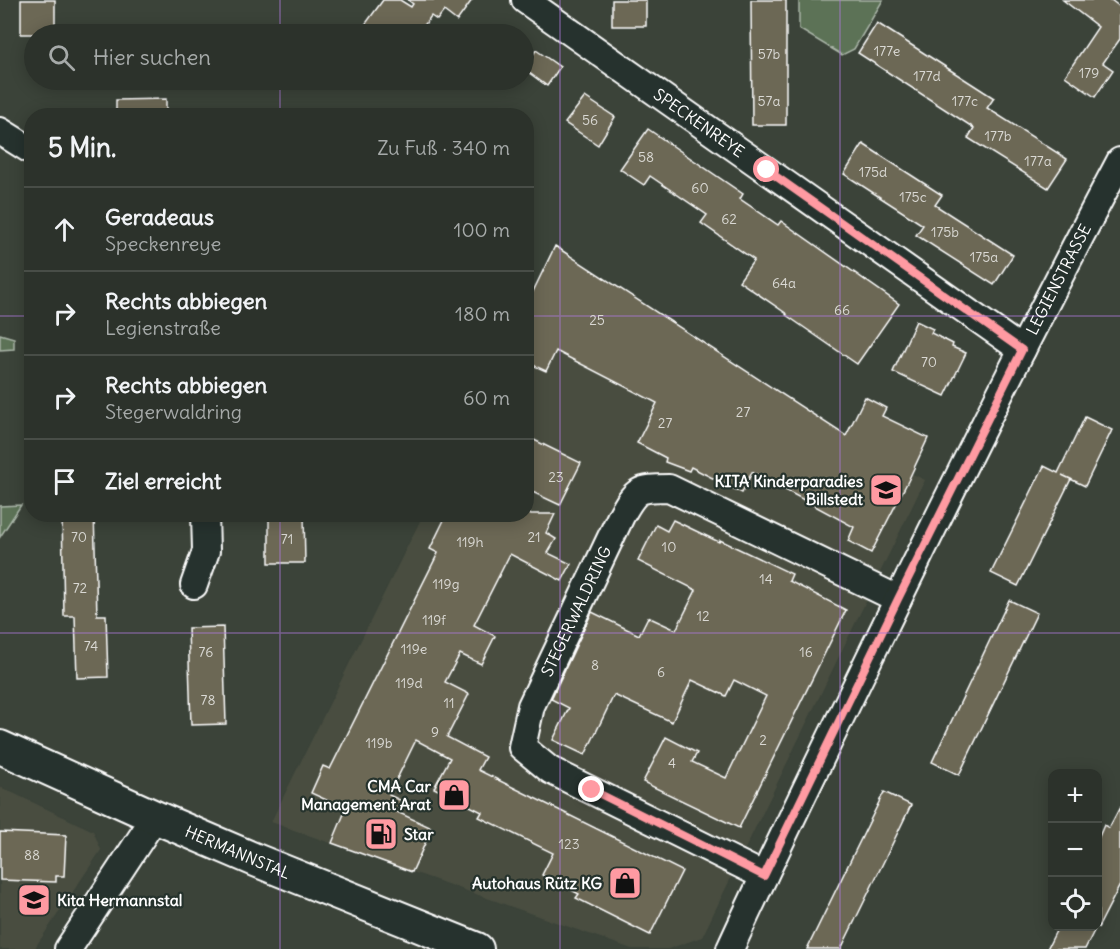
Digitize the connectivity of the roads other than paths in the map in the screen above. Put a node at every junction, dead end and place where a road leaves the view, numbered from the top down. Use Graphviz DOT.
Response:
graph roads {
  1 [pos="525,0"];
  2 [pos="0,131"];
  3 [pos="24,146"];
  4 [pos="1120,161"];
  5 [pos="1022,350"];
  6 [pos="205,522"];
  7 [pos="194,585"];
  8 [pos="898,599"];
  9 [pos="0,747"];
  10 [pos="156,817"];
  11 [pos="764,876"];
  12 [pos="68,949"];
  13 [pos="477,949"];
  14 [pos="730,949"];
  1 -- 5 [label="street, SPECKENREYE"];
  2 -- 3 [label="street"];
  4 -- 5 [label="street, LEGIENSTRASSE"];
  5 -- 8 [label="street, LEGIENSTRASSE"];
  6 -- 7 [label="street"];
  8 -- 11 [label="street, LEGIENSTRASSE"];
  8 -- 11 [label="street, STEGERWALDRING"];
  9 -- 10 [label="street, HERMANNSTAL"];
  10 -- 12 [label="street"];
  10 -- 13 [label="street, HERMANNSTAL"];
  11 -- 14 [label="street, LEGIENSTRASSE"];
}
